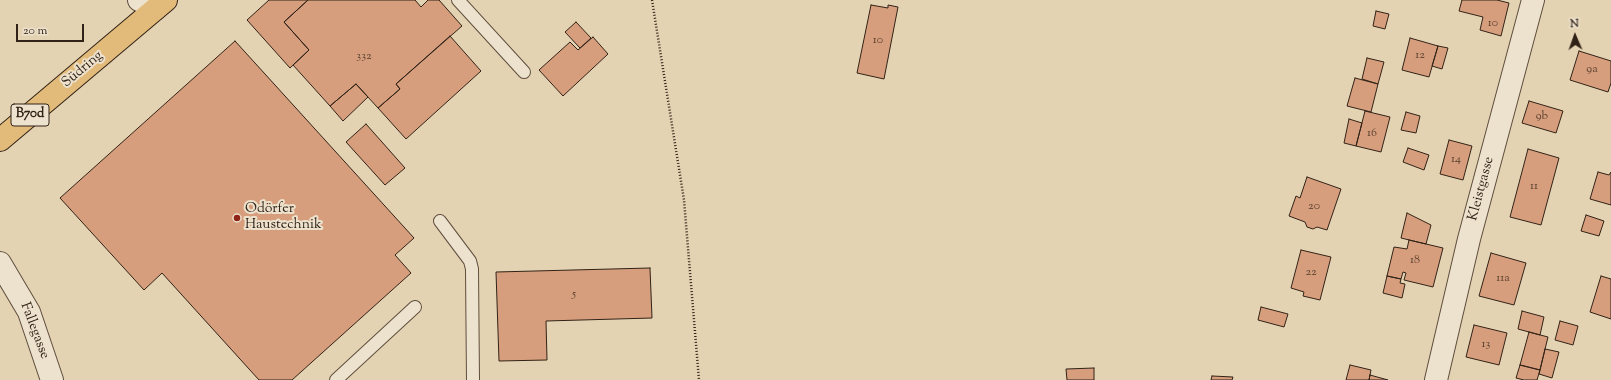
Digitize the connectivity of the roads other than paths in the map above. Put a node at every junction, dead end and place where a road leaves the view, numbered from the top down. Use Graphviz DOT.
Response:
graph roads {
  1 [pos="458,0"];
  2 [pos="1533,0"];
  3 [pos="153,3"];
  4 [pos="524,72"];
  5 [pos="0,140"];
  6 [pos="440,221"];
  7 [pos="0,263"];
  8 [pos="414,307"];
  9 [pos="52,380"];
  10 [pos="336,380"];
  11 [pos="473,380"];
  12 [pos="1436,380"];
  1 -- 4 [label="lane"];
  2 -- 12 [label="street, Kleistgasse"];
  3 -- 5 [label="main road, Südring / B70d"];
  6 -- 11 [label="lane"];
  7 -- 9 [label="street, Fallegasse"];
  8 -- 10 [label="lane"];
}
